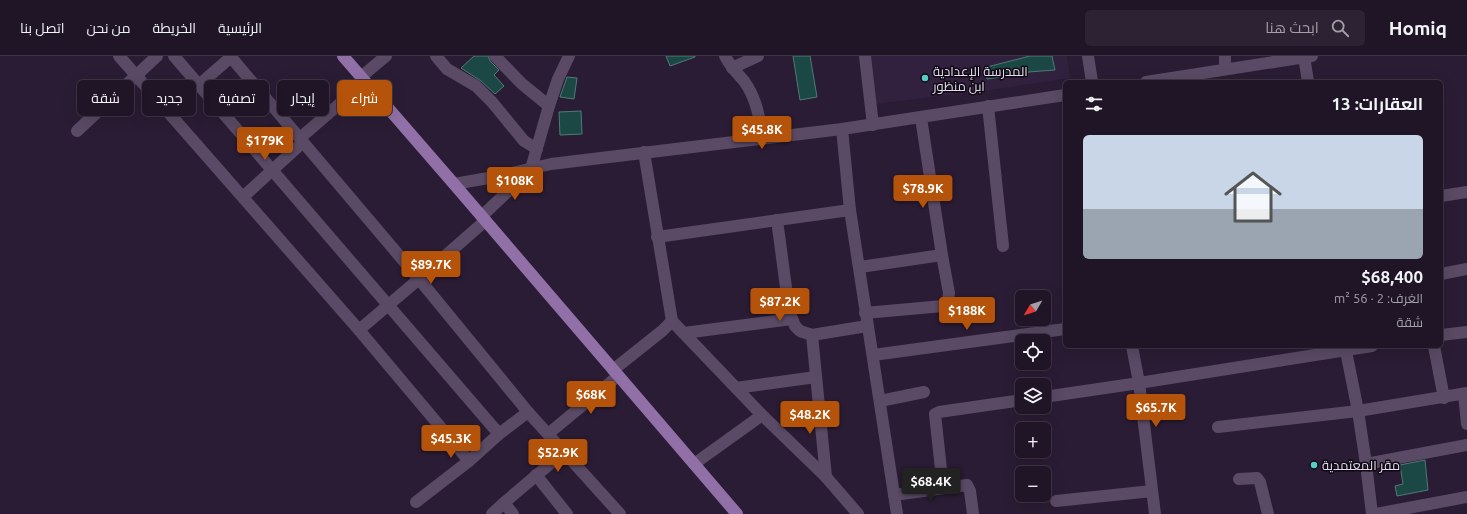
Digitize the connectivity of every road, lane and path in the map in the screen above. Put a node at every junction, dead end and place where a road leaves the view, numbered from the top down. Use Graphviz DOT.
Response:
graph roads {
  1 [pos="119,56"];
  2 [pos="156,56"];
  3 [pos="174,56"];
  4 [pos="343,56"];
  5 [pos="386,56"];
  6 [pos="436,56"];
  7 [pos="495,56"];
  8 [pos="569,56"];
  9 [pos="725,56"];
  10 [pos="758,56"];
  11 [pos="865,56"];
  12 [pos="1088,56"];
  13 [pos="1225,56"];
  14 [pos="1307,56"];
  15 [pos="231,57"];
  16 [pos="732,68"];
  17 [pos="1225,70"];
  18 [pos="136,76"];
  19 [pos="363,79"];
  20 [pos="1092,80"];
  21 [pos="1159,80"];
  22 [pos="1308,80"];
  23 [pos="200,84"];
  24 [pos="1063,95"];
  25 [pos="549,106"];
  26 [pos="988,106"];
  27 [pos="921,118"];
  28 [pos="873,124"];
  29 [pos="842,129"];
  30 [pos="77,131"];
  31 [pos="763,138"];
  32 [pos="301,140"];
  33 [pos="537,149"];
  34 [pos="644,152"];
  35 [pos="531,168"];
  36 [pos="273,170"];
  37 [pos="454,184"];
  38 [pos="1467,192"];
  39 [pos="1443,196"];
  40 [pos="243,197"];
  41 [pos="850,210"];
  42 [pos="483,218"];
  43 [pos="777,220"];
  44 [pos="658,237"];
  45 [pos="1003,246"];
  46 [pos="942,255"];
  47 [pos="860,267"];
  48 [pos="1467,269"];
  49 [pos="1443,274"];
  50 [pos="419,279"];
  51 [pos="389,305"];
  52 [pos="865,312"];
  53 [pos="792,319"];
  54 [pos="672,320"];
  55 [pos="867,326"];
  56 [pos="359,330"];
  57 [pos="1063,330"];
  58 [pos="1467,332"];
  59 [pos="684,333"];
  60 [pos="812,335"];
  61 [pos="1443,335"];
  62 [pos="1132,348"];
  63 [pos="1346,348"];
  64 [pos="1434,348"];
  65 [pos="873,355"];
  66 [pos="616,373"];
  67 [pos="816,377"];
  68 [pos="1139,383"];
  69 [pos="736,388"];
  70 [pos="924,392"];
  71 [pos="1465,394"];
  72 [pos="1051,396"];
  73 [pos="1444,398"];
  74 [pos="880,401"];
  75 [pos="1015,401"];
  76 [pos="1358,411"];
  77 [pos="528,412"];
  78 [pos="762,415"];
  79 [pos="1467,424"];
  80 [pos="1218,427"];
  81 [pos="499,434"];
  82 [pos="548,434"];
  83 [pos="1467,445"];
  84 [pos="564,452"];
  85 [pos="469,460"];
  86 [pos="694,464"];
  87 [pos="1366,464"];
  88 [pos="536,475"];
  89 [pos="826,477"];
  90 [pos="1239,479"];
  91 [pos="943,488"];
  92 [pos="1152,491"];
  93 [pos="894,496"];
  94 [pos="1467,497"];
  95 [pos="1056,501"];
  96 [pos="416,502"];
  97 [pos="505,502"];
  98 [pos="492,514"];
  99 [pos="513,514"];
  100 [pos="567,514"];
  101 [pos="620,514"];
  102 [pos="737,514"];
  103 [pos="858,514"];
  104 [pos="897,514"];
  105 [pos="973,514"];
  106 [pos="1155,514"];
  107 [pos="1268,514"];
  108 [pos="1372,514"];
  109 [pos="1376,514"];
  1 -- 18 [label="street"];
  2 -- 18 [label="street"];
  3 -- 23 [label="street"];
  4 -- 19 [label="main road"];
  5 -- 19 [label="street"];
  6 -- 33 [label="street"];
  7 -- 25 [label="street"];
  8 -- 25 [label="street"];
  9 -- 16 [label="street"];
  10 -- 16 [label="street"];
  11 -- 28 [label="street"];
  12 -- 20 [label="street"];
  13 -- 17 [label="street"];
  14 -- 17 [label="street"];
  14 -- 22 [label="street"];
  15 -- 23 [label="street"];
  15 -- 32 [label="street"];
  16 -- 31 [label="street"];
  17 -- 21 [label="street"];
  18 -- 30 [label="street"];
  18 -- 40 [label="street"];
  19 -- 32 [label="street"];
  19 -- 37 [label="main road"];
  23 -- 36 [label="street"];
  24 -- 26 [label="street"];
  25 -- 33 [label="street"];
  26 -- 27 [label="street"];
  26 -- 45 [label="street"];
  27 -- 28 [label="street"];
  27 -- 46 [label="street"];
  28 -- 29 [label="street"];
  29 -- 31 [label="street"];
  29 -- 41 [label="street"];
  31 -- 34 [label="street"];
  32 -- 36 [label="street"];
  32 -- 50 [label="street"];
  33 -- 35 [label="street"];
  34 -- 35 [label="street"];
  34 -- 44 [label="street"];
  35 -- 37 [label="street"];
  35 -- 42 [label="street"];
  36 -- 40 [label="street"];
  36 -- 51 [label="street"];
  37 -- 42 [label="main road"];
  38 -- 39 [label="street"];
  40 -- 56 [label="street"];
  41 -- 43 [label="street"];
  41 -- 47 [label="street"];
  42 -- 50 [label="street"];
  42 -- 66 [label="main road"];
  43 -- 44 [label="street"];
  43 -- 53 [label="street"];
  44 -- 54 [label="street"];
  46 -- 47 [label="street"];
  46 -- 52 [label="street"];
  47 -- 52 [label="street"];
  48 -- 49 [label="street"];
  50 -- 51 [label="street"];
  50 -- 77 [label="street"];
  51 -- 56 [label="street"];
  51 -- 81 [label="street"];
  52 -- 55 [label="street"];
  53 -- 59 [label="street"];
  53 -- 60 [label="street"];
  54 -- 59 [label="street"];
  54 -- 66 [label="street"];
  55 -- 60 [label="street"];
  55 -- 65 [label="street"];
  56 -- 85 [label="street"];
  57 -- 65 [label="street"];
  58 -- 61 [label="street"];
  59 -- 69 [label="street"];
  60 -- 67 [label="street"];
  62 -- 68 [label="street"];
  63 -- 68 [label="street"];
  63 -- 76 [label="street"];
  64 -- 73 [label="street"];
  65 -- 74 [label="street"];
  66 -- 82 [label="street"];
  66 -- 86 [label="main road"];
  67 -- 69 [label="street"];
  67 -- 89 [label="street"];
  68 -- 72 [label="street"];
  68 -- 92 [label="street"];
  69 -- 78 [label="street"];
  70 -- 74 [label="street"];
  71 -- 73 [label="street"];
  71 -- 79 [label="street"];
  73 -- 76 [label="street"];
  74 -- 93 [label="street"];
  75 -- 91 [label="street"];
  76 -- 80 [label="street"];
  76 -- 87 [label="street"];
  77 -- 81 [label="street"];
  77 -- 82 [label="street"];
  78 -- 86 [label="street"];
  78 -- 89 [label="street"];
  81 -- 85 [label="street"];
  82 -- 84 [label="street"];
  83 -- 87 [label="street"];
  84 -- 88 [label="street"];
  84 -- 101 [label="street"];
  85 -- 96 [label="street"];
  86 -- 102 [label="main road"];
  87 -- 108 [label="street"];
  88 -- 97 [label="street"];
  88 -- 100 [label="street"];
  89 -- 103 [label="street"];
  90 -- 107 [label="street"];
  91 -- 93 [label="street"];
  91 -- 105 [label="street"];
  92 -- 95 [label="street"];
  92 -- 106 [label="street"];
  93 -- 104 [label="street"];
  94 -- 109 [label="street"];
  97 -- 98 [label="street"];
  97 -- 99 [label="street"];
}
